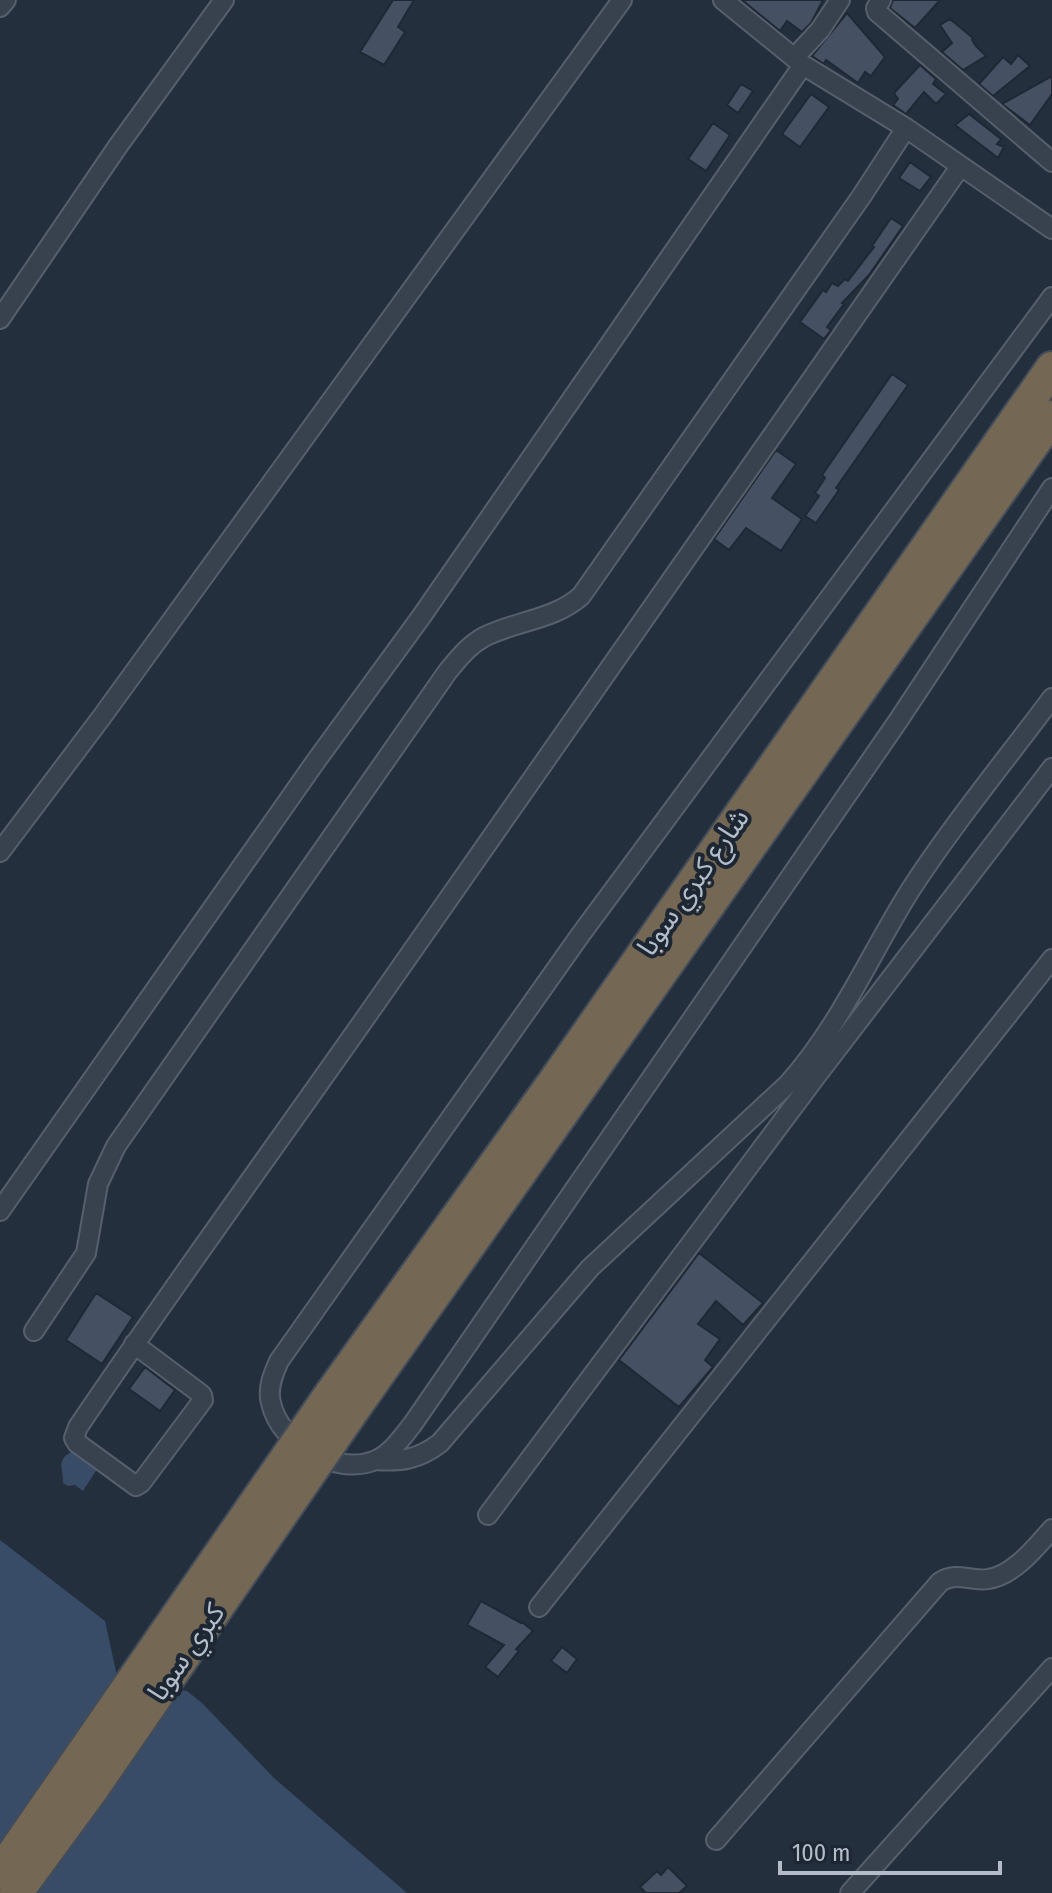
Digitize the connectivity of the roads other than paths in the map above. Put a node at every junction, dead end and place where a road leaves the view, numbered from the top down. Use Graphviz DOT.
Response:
graph roads {
  1 [pos="6,0"];
  2 [pos="224,0"];
  3 [pos="622,0"];
  4 [pos="723,0"];
  5 [pos="840,0"];
  6 [pos="881,0"];
  7 [pos="0,7"];
  8 [pos="799,61"];
  9 [pos="906,128"];
  10 [pos="1052,162"];
  11 [pos="960,167"];
  12 [pos="1052,229"];
  13 [pos="1052,297"];
  14 [pos="0,319"];
  15 [pos="1052,368"];
  16 [pos="1052,417"];
  17 [pos="1052,488"];
  18 [pos="1052,698"];
  19 [pos="1052,768"];
  20 [pos="0,852"];
  21 [pos="1052,959"];
  22 [pos="0,1211"];
  23 [pos="34,1331"];
  24 [pos="134,1344"];
  25 [pos="341,1402"];
  26 [pos="376,1460"];
  27 [pos="488,1515"];
  28 [pos="1052,1529"];
  29 [pos="539,1607"];
  30 [pos="1052,1668"];
  31 [pos="716,1840"];
  32 [pos="0,1873"];
  33 [pos="16,1893"];
  34 [pos="850,1893"];
  1 -- 7 [label="street"];
  2 -- 14 [label="street"];
  3 -- 20 [label="street"];
  4 -- 8 [label="street"];
  5 -- 8 [label="street"];
  6 -- 10 [label="street"];
  8 -- 9 [label="street"];
  8 -- 22 [label="street"];
  9 -- 11 [label="street"];
  9 -- 23 [label="street"];
  11 -- 12 [label="street"];
  11 -- 24 [label="street"];
  13 -- 26 [label="street"];
  15 -- 25 [label="highway, شارع كبري سوبا"];
  16 -- 25 [label="highway, شارع كبري سوبا"];
  17 -- 26 [label="street"];
  18 -- 26 [label="street"];
  19 -- 27 [label="street"];
  21 -- 29 [label="street"];
  24 -- 24 [label="street"];
  25 -- 32 [label="highway, كبري سوبا, bridge"];
  25 -- 33 [label="highway, كبري سوبا, bridge"];
  28 -- 31 [label="street"];
  30 -- 34 [label="street"];
}
